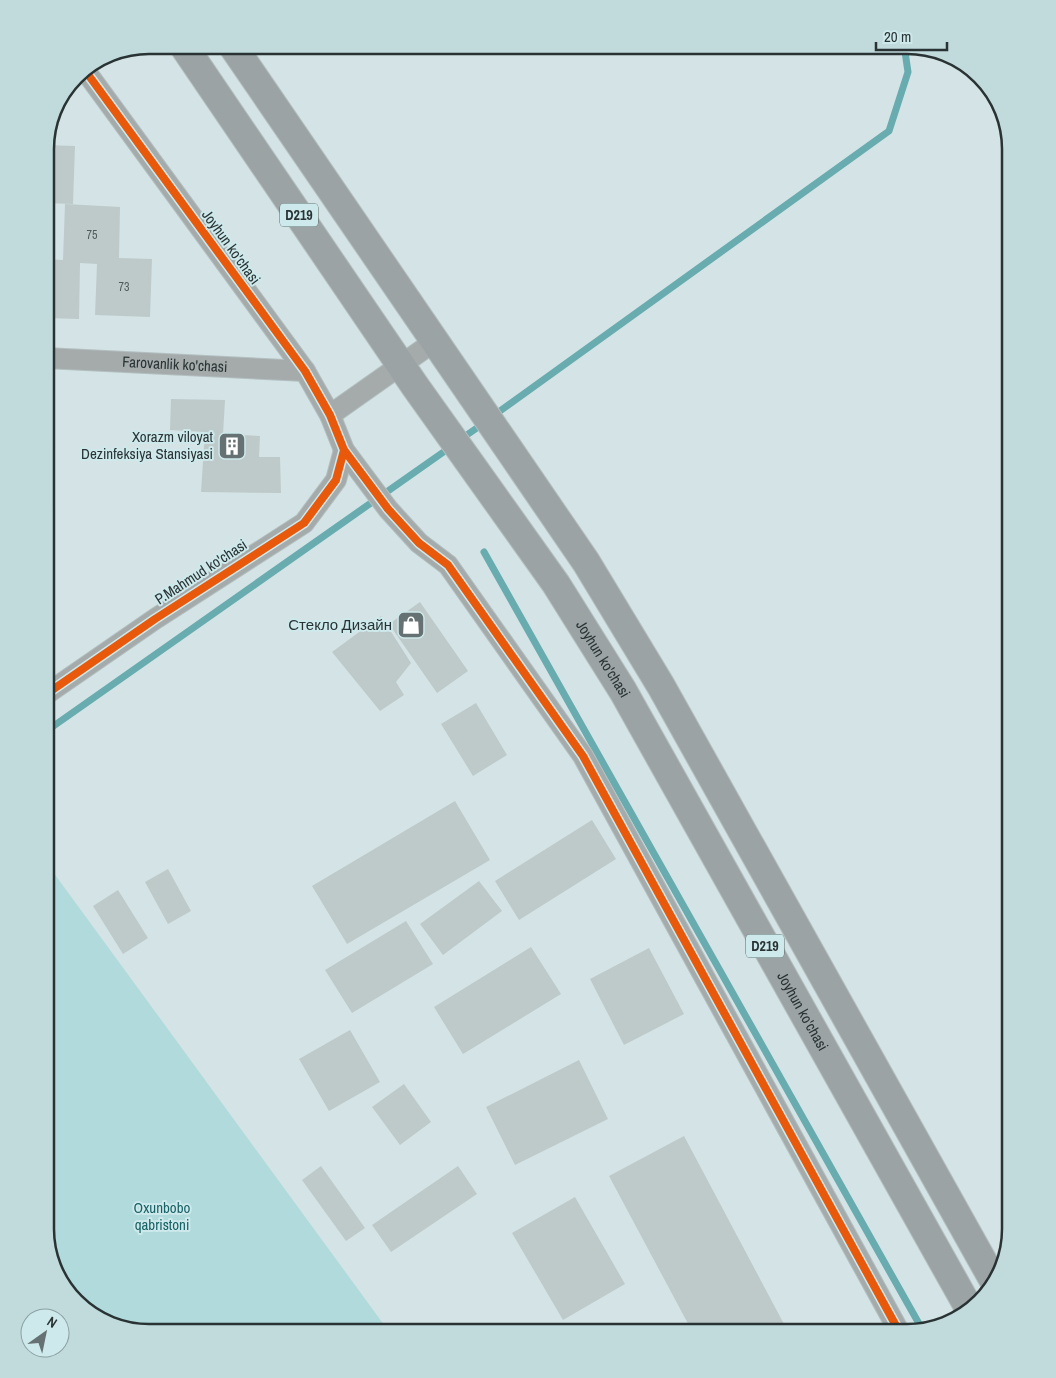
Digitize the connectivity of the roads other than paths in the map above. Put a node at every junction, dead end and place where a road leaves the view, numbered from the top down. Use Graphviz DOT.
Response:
graph roads {
  1 [pos="189,54"];
  2 [pos="238,54"];
  3 [pos="89,75"];
  4 [pos="441,349"];
  5 [pos="54,358"];
  6 [pos="305,372"];
  7 [pos="407,375"];
  8 [pos="330,415"];
  9 [pos="344,450"];
  10 [pos="54,689"];
  11 [pos="991,1273"];
  12 [pos="966,1304"];
  13 [pos="895,1324"];
  1 -- 7 [label="main road, D219"];
  2 -- 4 [label="main road, D219"];
  3 -- 6 [label="street, Joyhun ko'chasi"];
  4 -- 7 [label="street"];
  4 -- 11 [label="main road, D219"];
  5 -- 6 [label="street, Farovanlik ko'chasi"];
  6 -- 8 [label="street, Joyhun ko'chasi"];
  7 -- 8 [label="street"];
  7 -- 12 [label="main road, Joyhun ko'chasi / D219"];
  8 -- 9 [label="street, Joyhun ko'chasi"];
  9 -- 10 [label="street, P.Mahmud ko'chasi"];
  9 -- 13 [label="street, Joyhun ko'chasi"];
}
